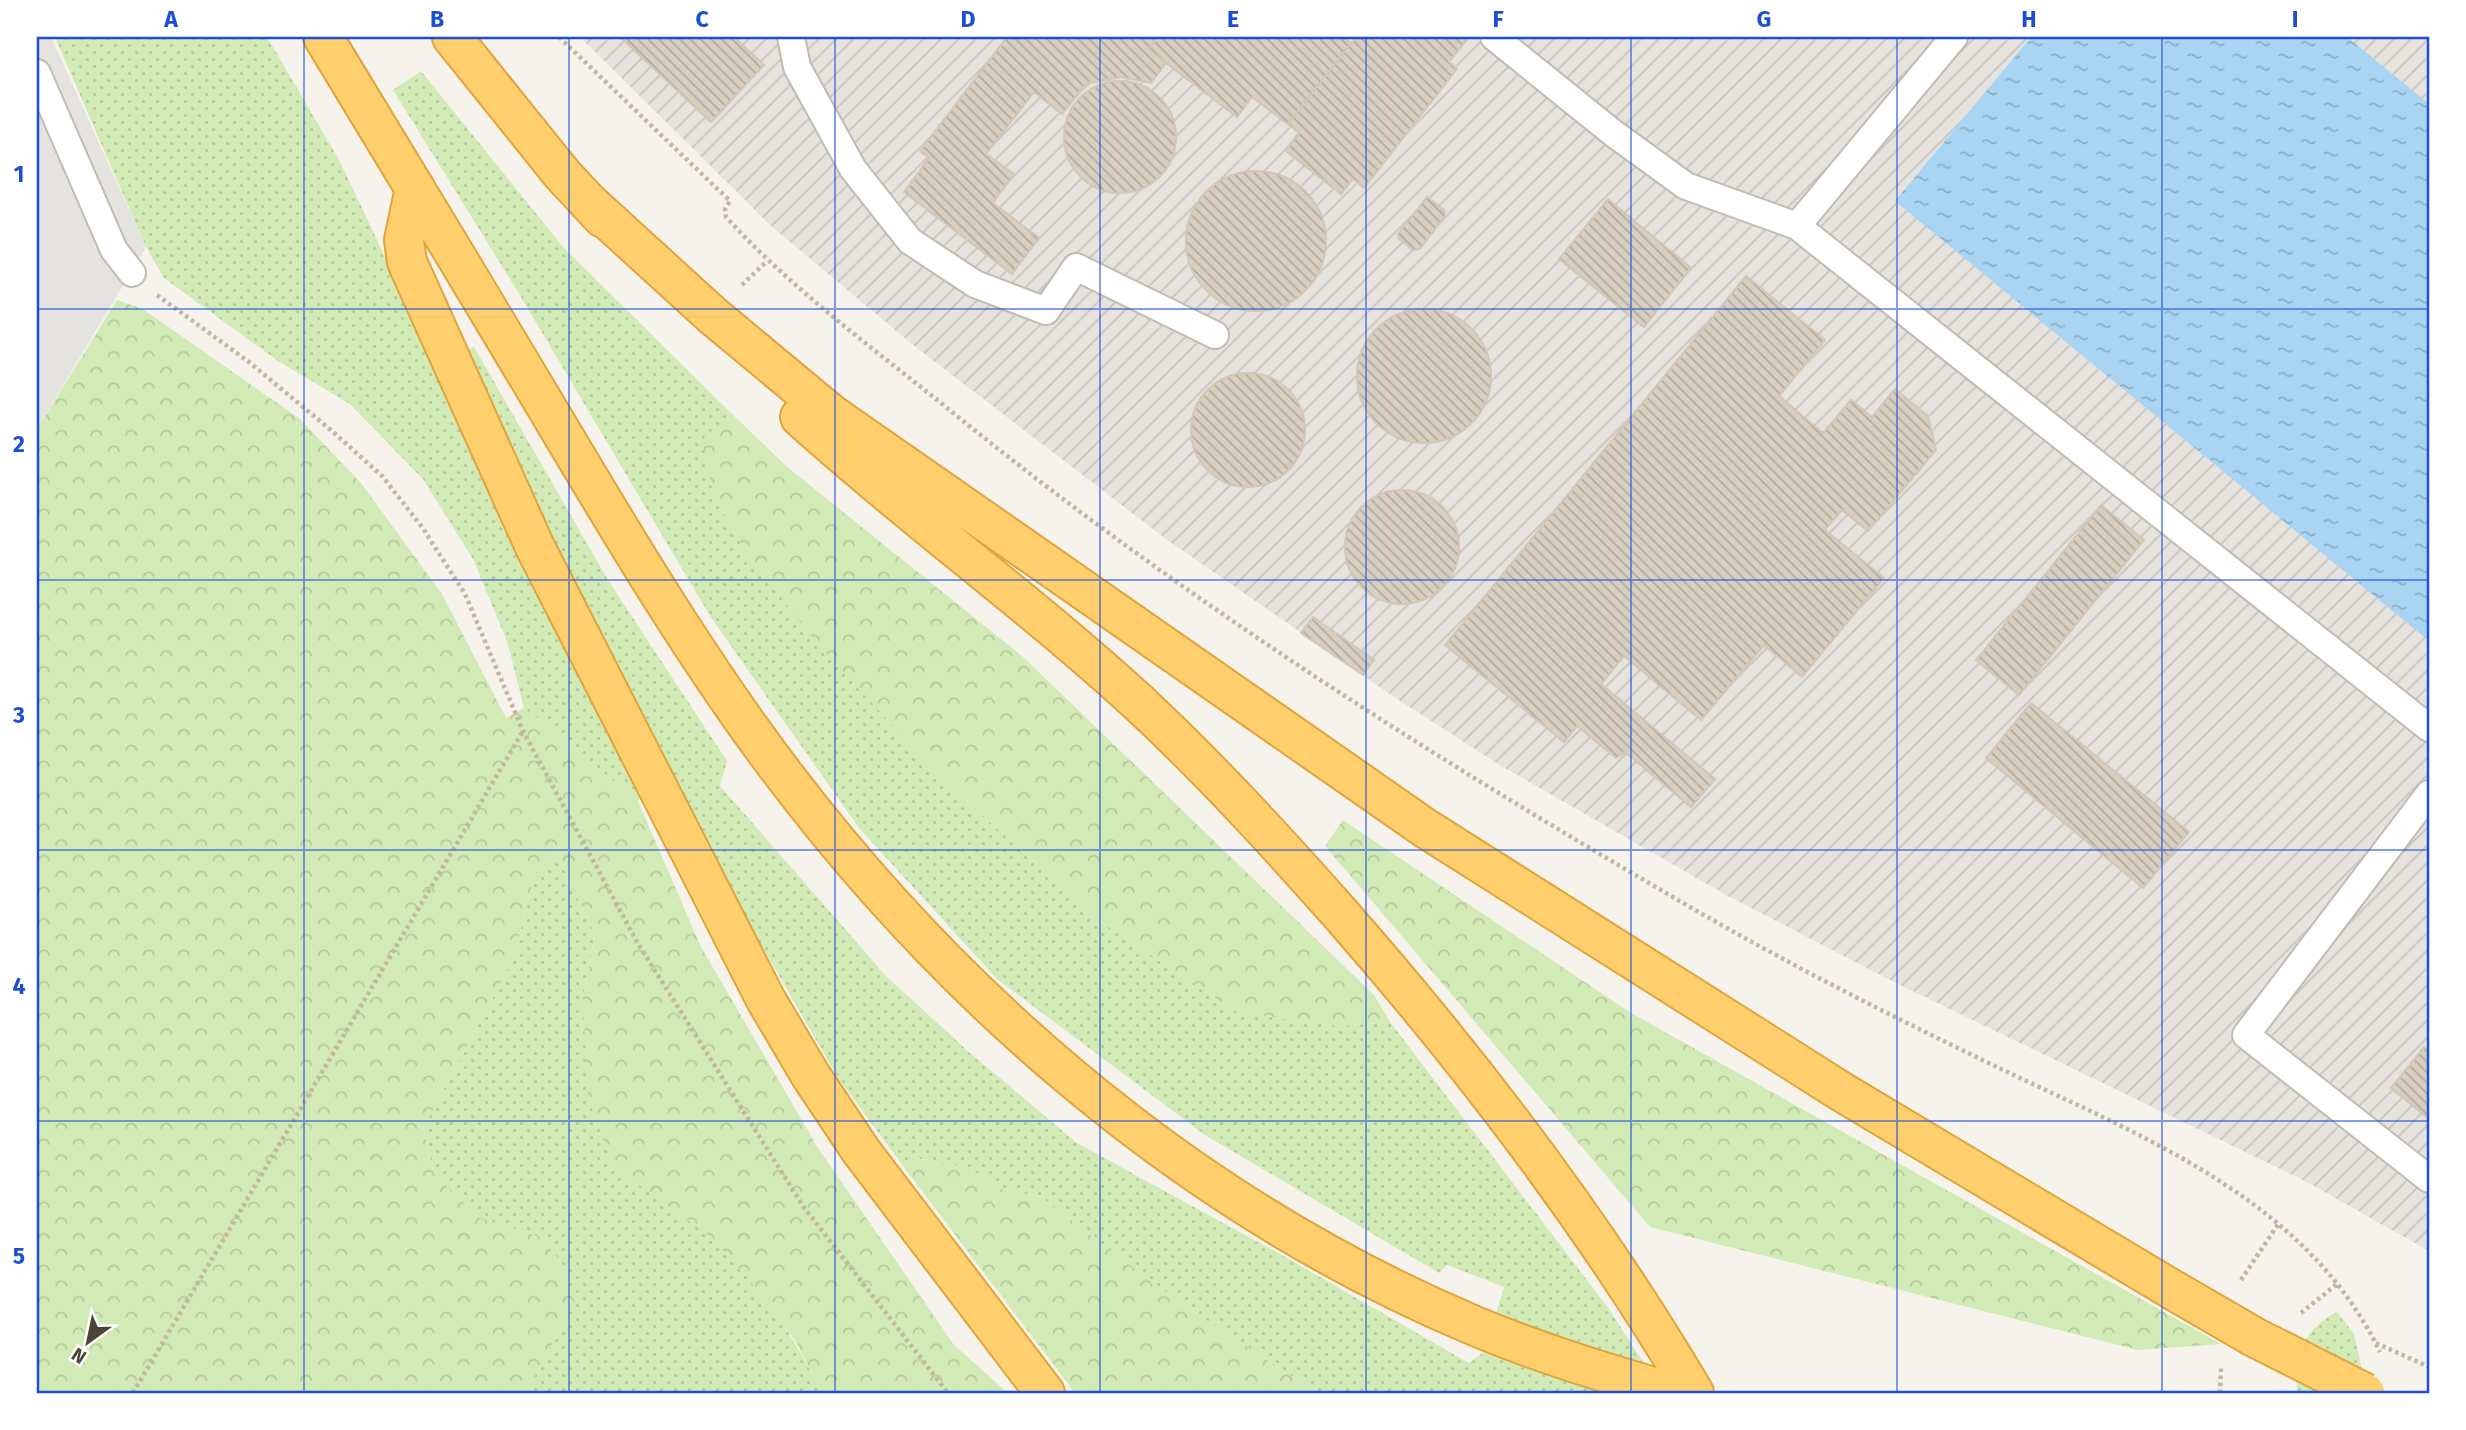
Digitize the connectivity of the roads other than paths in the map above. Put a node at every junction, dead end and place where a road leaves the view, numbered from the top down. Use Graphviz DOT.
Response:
graph roads {
  1 [pos="323,37"];
  2 [pos="452,37"];
  3 [pos="791,37"];
  4 [pos="1494,37"];
  5 [pos="1954,37"];
  6 [pos="37,73"];
  7 [pos="415,188"];
  8 [pos="587,201"];
  9 [pos="1797,226"];
  10 [pos="132,273"];
  11 [pos="1215,335"];
  12 [pos="2429,728"];
  13 [pos="2429,794"];
  14 [pos="2429,1179"];
  15 [pos="1045,1393"];
  16 [pos="1672,1393"];
  17 [pos="1694,1393"];
  18 [pos="2365,1393"];
  1 -- 7 [label="highway"];
  2 -- 8 [label="highway"];
  3 -- 11 [label="lane"];
  4 -- 9 [label="lane"];
  5 -- 9 [label="lane"];
  6 -- 10 [label="lane"];
  7 -- 15 [label="highway"];
  7 -- 16 [label="highway"];
  8 -- 17 [label="highway"];
  8 -- 18 [label="highway, bridge"];
  9 -- 12 [label="lane"];
  13 -- 14 [label="lane"];
}
